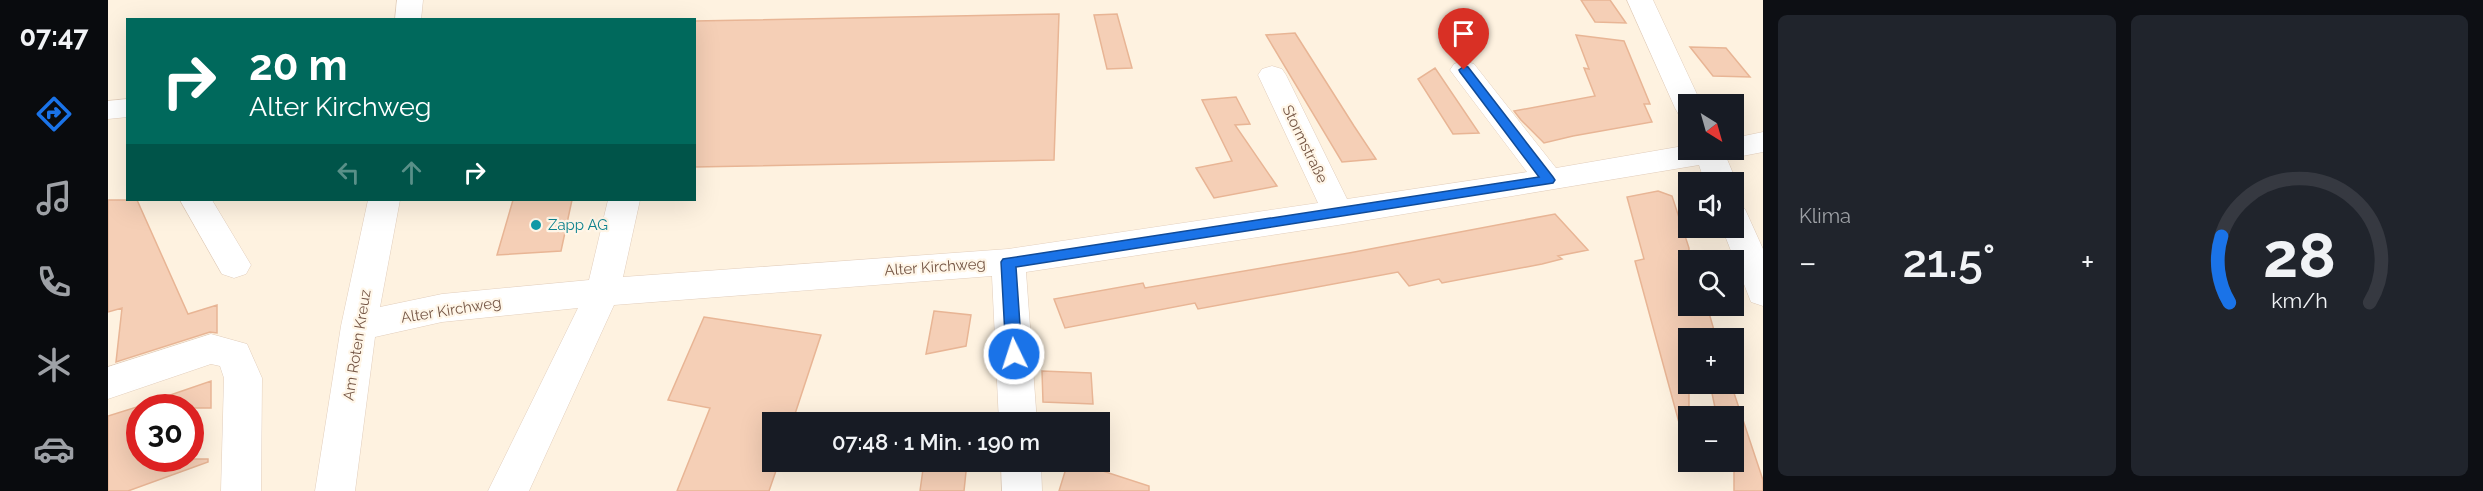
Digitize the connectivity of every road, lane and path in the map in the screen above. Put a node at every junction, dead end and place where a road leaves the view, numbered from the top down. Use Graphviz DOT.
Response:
graph roads {
  1 [pos="410,0"];
  2 [pos="1640,0"];
  3 [pos="408,18"];
  4 [pos="1464,70"];
  5 [pos="1272,75"];
  6 [pos="1683,94"];
  7 [pos="126,108"];
  8 [pos="108,110"];
  9 [pos="1763,142"];
  10 [pos="1744,145"];
  11 [pos="1678,157"];
  12 [pos="1549,180"];
  13 [pos="197,201"];
  14 [pos="384,201"];
  15 [pos="624,201"];
  16 [pos="1338,213"];
  17 [pos="1742,238"];
  18 [pos="1008,262"];
  19 [pos="234,265"];
  20 [pos="603,292"];
  21 [pos="1763,292"];
  22 [pos="359,326"];
  23 [pos="108,383"];
  24 [pos="1017,412"];
  25 [pos="1021,472"];
  26 [pos="241,491"];
  27 [pos="335,491"];
  28 [pos="507,491"];
  29 [pos="1022,491"];
  1 -- 3 [label="street"];
  2 -- 6 [label="street"];
  4 -- 12 [label="street"];
  5 -- 16 [label="street, Stormstraße"];
  7 -- 8 [label="street"];
  9 -- 10 [label="street, Alter Kirchweg"];
  11 -- 12 [label="street, Alter Kirchweg"];
  12 -- 16 [label="street, Alter Kirchweg"];
  13 -- 19 [label="street"];
  14 -- 22 [label="street, Am Roten Kreuz"];
  15 -- 20 [label="street"];
  16 -- 18 [label="street, Alter Kirchweg"];
  17 -- 21 [label="street"];
  18 -- 20 [label="street, Alter Kirchweg"];
  18 -- 24 [label="street"];
  20 -- 22 [label="street, Alter Kirchweg"];
  20 -- 28 [label="street"];
  22 -- 27 [label="street, Am Roten Kreuz"];
  23 -- 26 [label="street"];
  25 -- 29 [label="street"];
}
